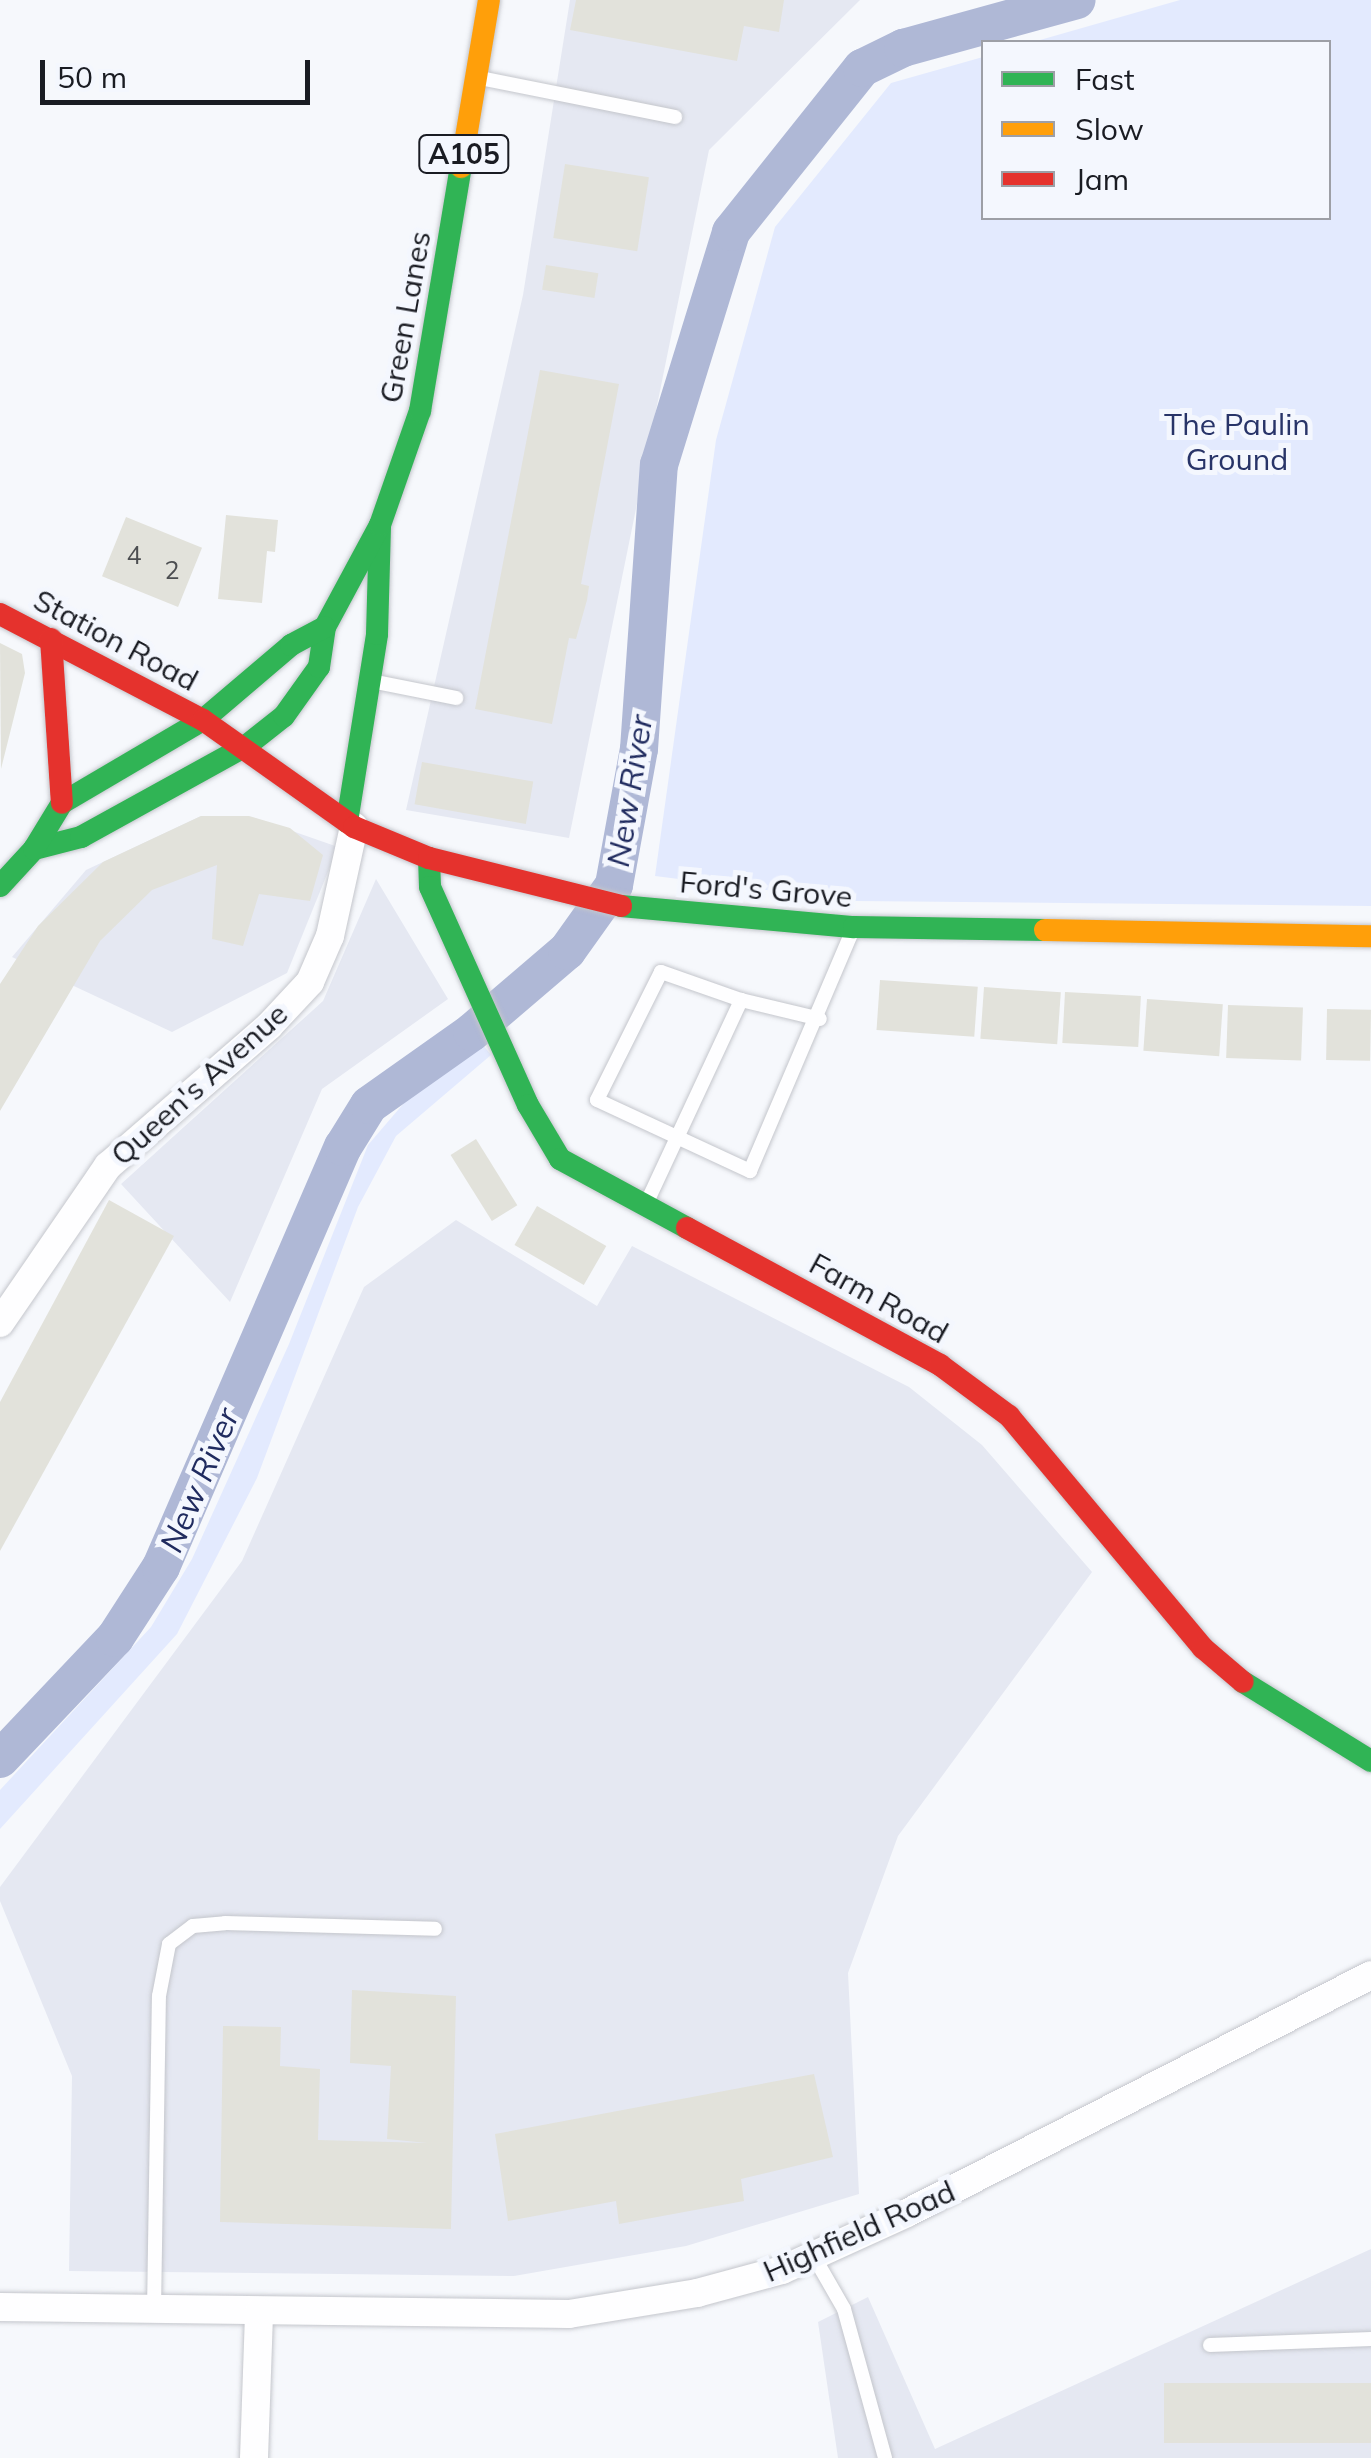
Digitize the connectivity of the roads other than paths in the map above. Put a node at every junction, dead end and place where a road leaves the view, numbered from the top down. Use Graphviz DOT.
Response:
graph roads {
  1 [pos="489,0"];
  2 [pos="476,77"];
  3 [pos="675,116"];
  4 [pos="380,525"];
  5 [pos="0,614"];
  6 [pos="324,627"];
  7 [pos="51,639"];
  8 [pos="370,680"];
  9 [pos="456,698"];
  10 [pos="203,720"];
  11 [pos="246,746"];
  12 [pos="62,802"];
  13 [pos="350,824"];
  14 [pos="34,849"];
  15 [pos="429,858"];
  16 [pos="0,886"];
  17 [pos="854,927"];
  18 [pos="1371,936"];
  19 [pos="741,1000"];
  20 [pos="820,1019"];
  21 [pos="676,1140"];
  22 [pos="644,1208"];
  23 [pos="0,1322"];
  24 [pos="1371,1761"];
  25 [pos="435,1929"];
  26 [pos="1371,1975"];
  27 [pos="813,2255"];
  28 [pos="0,2307"];
  29 [pos="154,2310"];
  30 [pos="258,2312"];
  31 [pos="1371,2339"];
  32 [pos="1210,2345"];
  33 [pos="254,2458"];
  34 [pos="886,2458"];
  1 -- 2 [label="street, Green Lanes / A105"];
  2 -- 3 [label="lane"];
  2 -- 4 [label="street, Green Lanes / A105"];
  4 -- 6 [label="street, Green Lanes / A105"];
  4 -- 8 [label="street"];
  5 -- 7 [label="street, Station Road"];
  6 -- 10 [label="street, Green Lanes / A105"];
  6 -- 11 [label="street, Green Lanes / A105"];
  7 -- 10 [label="street, Station Road"];
  7 -- 12 [label="street"];
  8 -- 9 [label="lane"];
  8 -- 13 [label="street"];
  10 -- 11 [label="street, Ford's Grove"];
  10 -- 12 [label="street, Green Lanes / A105"];
  11 -- 13 [label="street, Ford's Grove"];
  11 -- 14 [label="street, Green Lanes / A105"];
  12 -- 14 [label="street, Green Lanes / A105"];
  13 -- 15 [label="street, Ford's Grove"];
  13 -- 23 [label="street, Queen's Avenue"];
  14 -- 16 [label="street, Green Lanes / A105"];
  15 -- 17 [label="street, Ford's Grove"];
  15 -- 22 [label="street, Farm Road"];
  17 -- 18 [label="street, Ford's Grove"];
  17 -- 20 [label="lane"];
  19 -- 20 [label="lane"];
  19 -- 21 [label="lane"];
  19 -- 21 [label="lane"];
  20 -- 21 [label="lane"];
  21 -- 22 [label="lane"];
  22 -- 24 [label="street, Farm Road"];
  25 -- 29 [label="lane"];
  26 -- 27 [label="street, Highfield Road"];
  27 -- 30 [label="street, Highfield Road"];
  27 -- 34 [label="lane"];
  28 -- 29 [label="street, Highfield Road"];
  29 -- 30 [label="street, Highfield Road"];
  30 -- 33 [label="street"];
  31 -- 32 [label="lane"];
}
